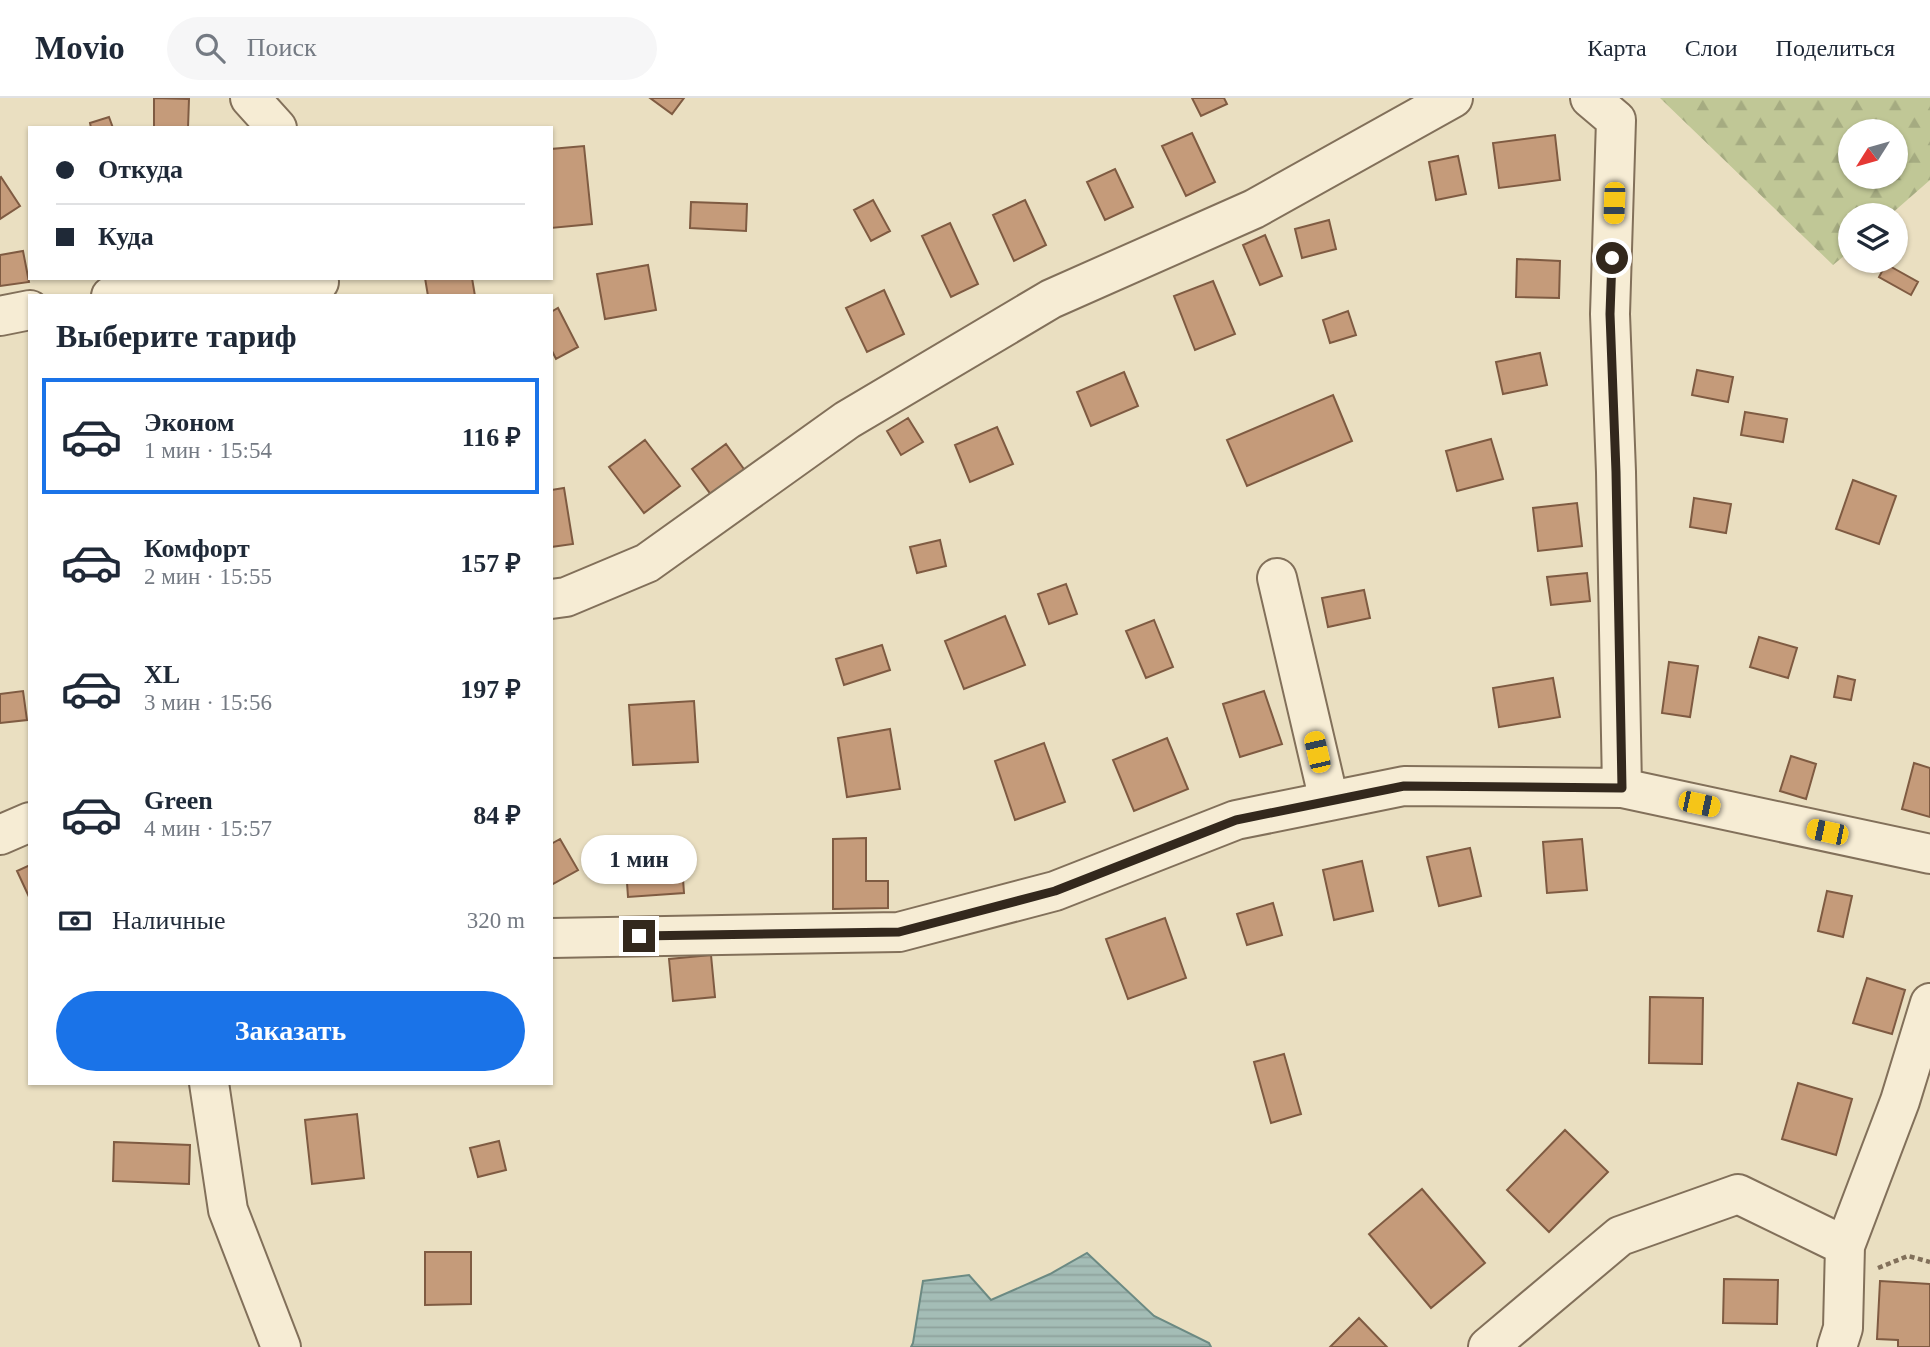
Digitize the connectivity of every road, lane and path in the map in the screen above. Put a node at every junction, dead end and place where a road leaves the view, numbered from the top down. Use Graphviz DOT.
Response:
graph roads {
  1 [pos="250,98"];
  2 [pos="1453,98"];
  3 [pos="1590,98"];
  4 [pos="275,126"];
  5 [pos="319,285"];
  6 [pos="149,294"];
  7 [pos="28,310"];
  8 [pos="0,316"];
  9 [pos="1277,579"];
  10 [pos="553,599"];
  11 [pos="1622,788"];
  12 [pos="1329,801"];
  13 [pos="28,823"];
  14 [pos="0,835"];
  15 [pos="1930,854"];
  16 [pos="553,938"];
  17 [pos="1930,1003"];
  18 [pos="209,1085"];
  19 [pos="1930,1262"];
  20 [pos="1845,1264"];
  21 [pos="281,1347"];
  22 [pos="1488,1347"];
  23 [pos="1837,1347"];
  1 -- 4 [label="street"];
  2 -- 10 [label="street"];
  3 -- 11 [label="street"];
  5 -- 6 [label="street"];
  7 -- 8 [label="street"];
  9 -- 12 [label="street"];
  11 -- 12 [label="street"];
  11 -- 15 [label="street"];
  12 -- 16 [label="street"];
  13 -- 14 [label="street"];
  17 -- 20 [label="street"];
  18 -- 21 [label="street"];
  19 -- 20 [label="path"];
  20 -- 22 [label="street"];
  20 -- 23 [label="street"];
}
